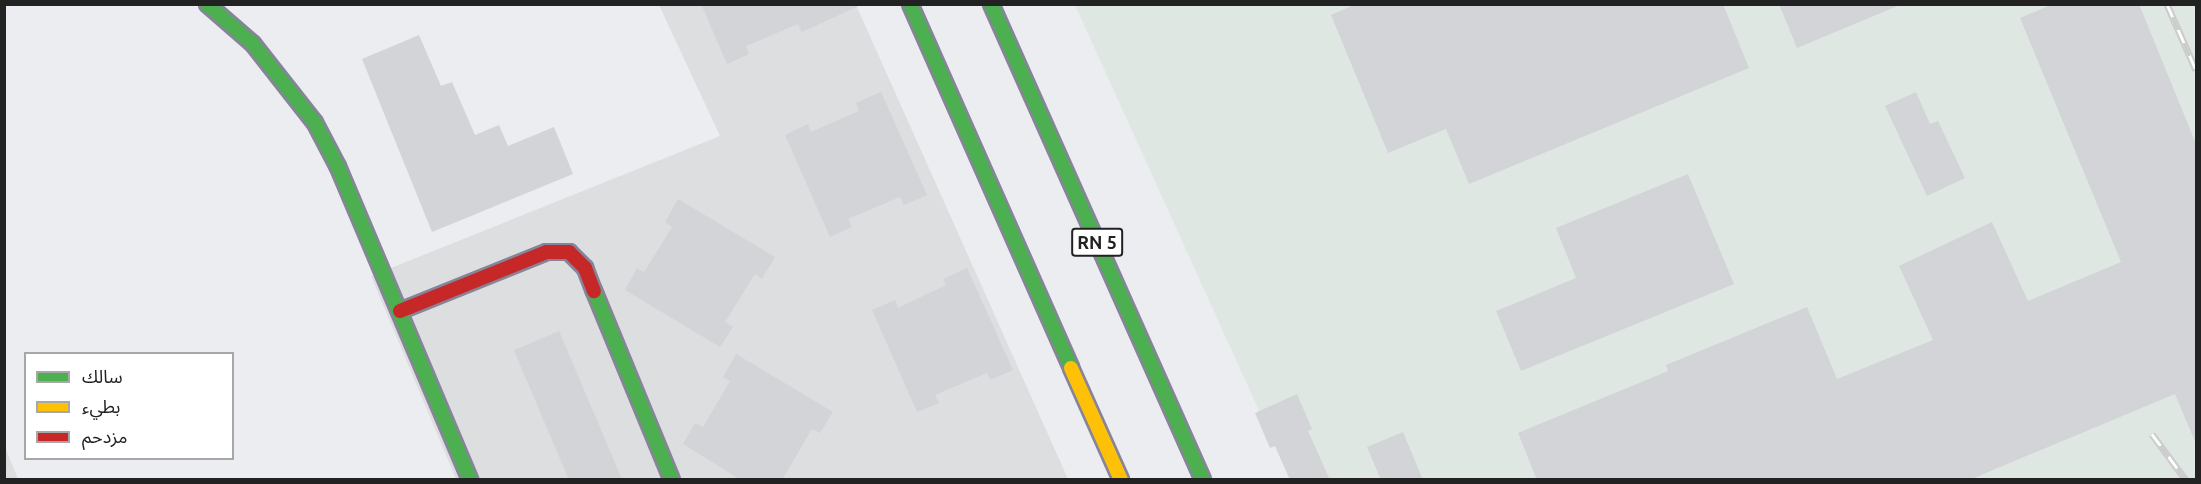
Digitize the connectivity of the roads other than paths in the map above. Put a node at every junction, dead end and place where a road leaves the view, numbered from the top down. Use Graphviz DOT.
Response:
graph roads {
  1 [pos="207,4"];
  2 [pos="910,4"];
  3 [pos="991,4"];
  4 [pos="399,311"];
  5 [pos="470,480"];
  6 [pos="672,480"];
  7 [pos="1120,480"];
  8 [pos="1203,480"];
  1 -- 4 [label="main road"];
  2 -- 7 [label="main road"];
  3 -- 8 [label="main road, RN 5"];
  4 -- 5 [label="main road"];
  4 -- 6 [label="main road"];
}
